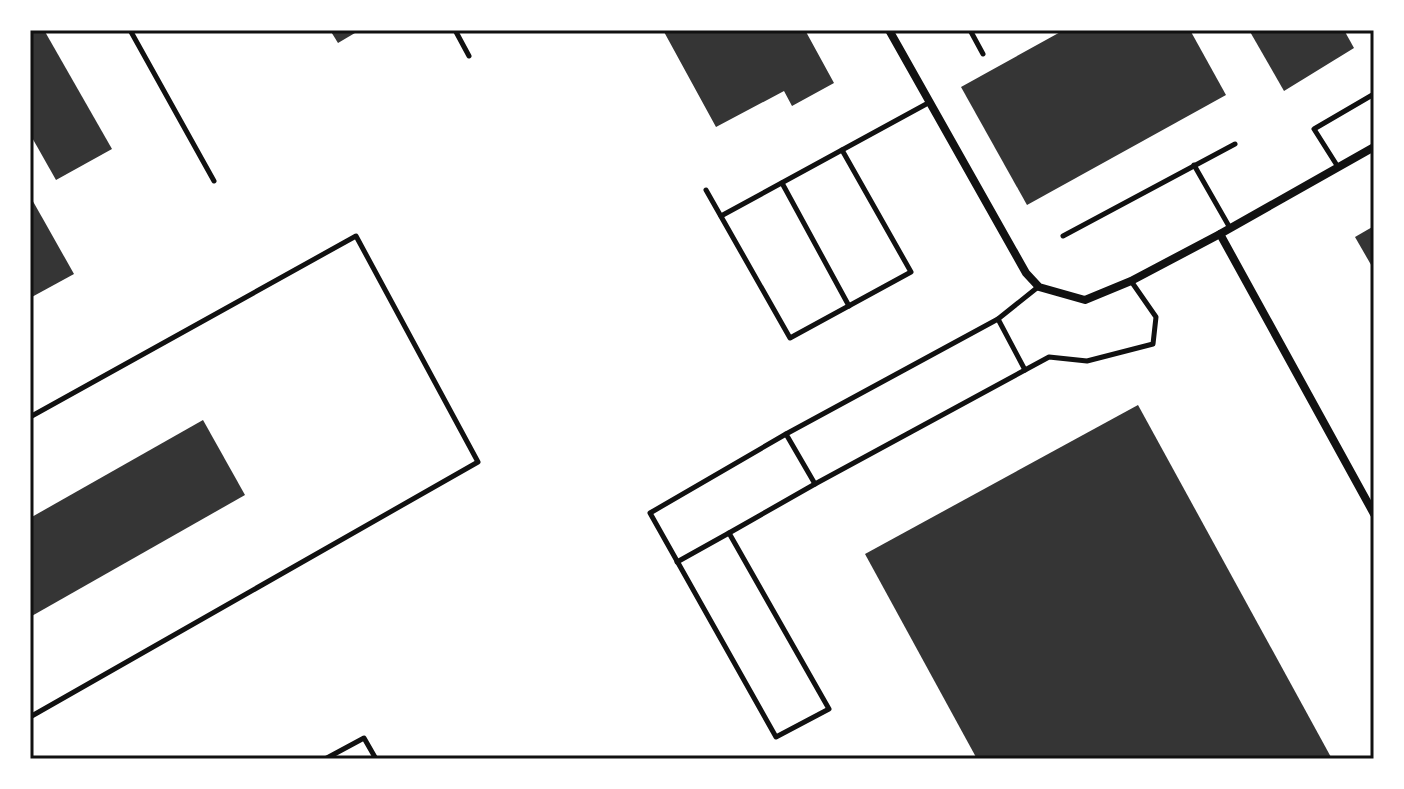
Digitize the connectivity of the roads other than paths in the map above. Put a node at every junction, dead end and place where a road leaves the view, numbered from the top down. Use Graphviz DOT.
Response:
graph roads {
  1 [pos="130,30"];
  2 [pos="455,30"];
  3 [pos="889,30"];
  4 [pos="970,30"];
  5 [pos="983,54"];
  6 [pos="469,56"];
  7 [pos="1374,94"];
  8 [pos="930,102"];
  9 [pos="1235,144"];
  10 [pos="1374,147"];
  11 [pos="842,150"];
  12 [pos="1194,165"];
  13 [pos="1338,167"];
  14 [pos="214,181"];
  15 [pos="782,183"];
  16 [pos="706,190"];
  17 [pos="721,216"];
  18 [pos="1230,228"];
  19 [pos="1220,234"];
  20 [pos="1063,236"];
  21 [pos="1131,281"];
  22 [pos="1039,287"];
  23 [pos="849,306"];
  24 [pos="998,319"];
  25 [pos="1025,370"];
  26 [pos="30,417"];
  27 [pos="786,434"];
  28 [pos="815,484"];
  29 [pos="1374,514"];
  30 [pos="729,533"];
  31 [pos="677,562"];
  32 [pos="30,717"];
  33 [pos="325,759"];
  34 [pos="376,759"];
  1 -- 14 [label="lane"];
  2 -- 6 [label="lane"];
  3 -- 8 [label="street"];
  4 -- 5 [label="lane"];
  7 -- 13 [label="lane"];
  8 -- 11 [label="lane"];
  8 -- 22 [label="street"];
  9 -- 12 [label="lane"];
  10 -- 13 [label="street"];
  11 -- 15 [label="lane"];
  11 -- 23 [label="lane"];
  12 -- 18 [label="lane"];
  12 -- 20 [label="lane"];
  13 -- 18 [label="street"];
  15 -- 17 [label="lane"];
  15 -- 23 [label="lane"];
  16 -- 17 [label="lane"];
  17 -- 23 [label="lane"];
  18 -- 19 [label="street"];
  19 -- 21 [label="street"];
  19 -- 29 [label="street"];
  21 -- 22 [label="street"];
  21 -- 25 [label="lane"];
  22 -- 24 [label="lane"];
  24 -- 25 [label="lane"];
  24 -- 27 [label="lane"];
  25 -- 28 [label="lane"];
  26 -- 32 [label="lane"];
  27 -- 28 [label="lane"];
  27 -- 31 [label="lane"];
  28 -- 30 [label="lane"];
  30 -- 31 [label="lane"];
  30 -- 31 [label="lane"];
  33 -- 34 [label="lane"];
}
